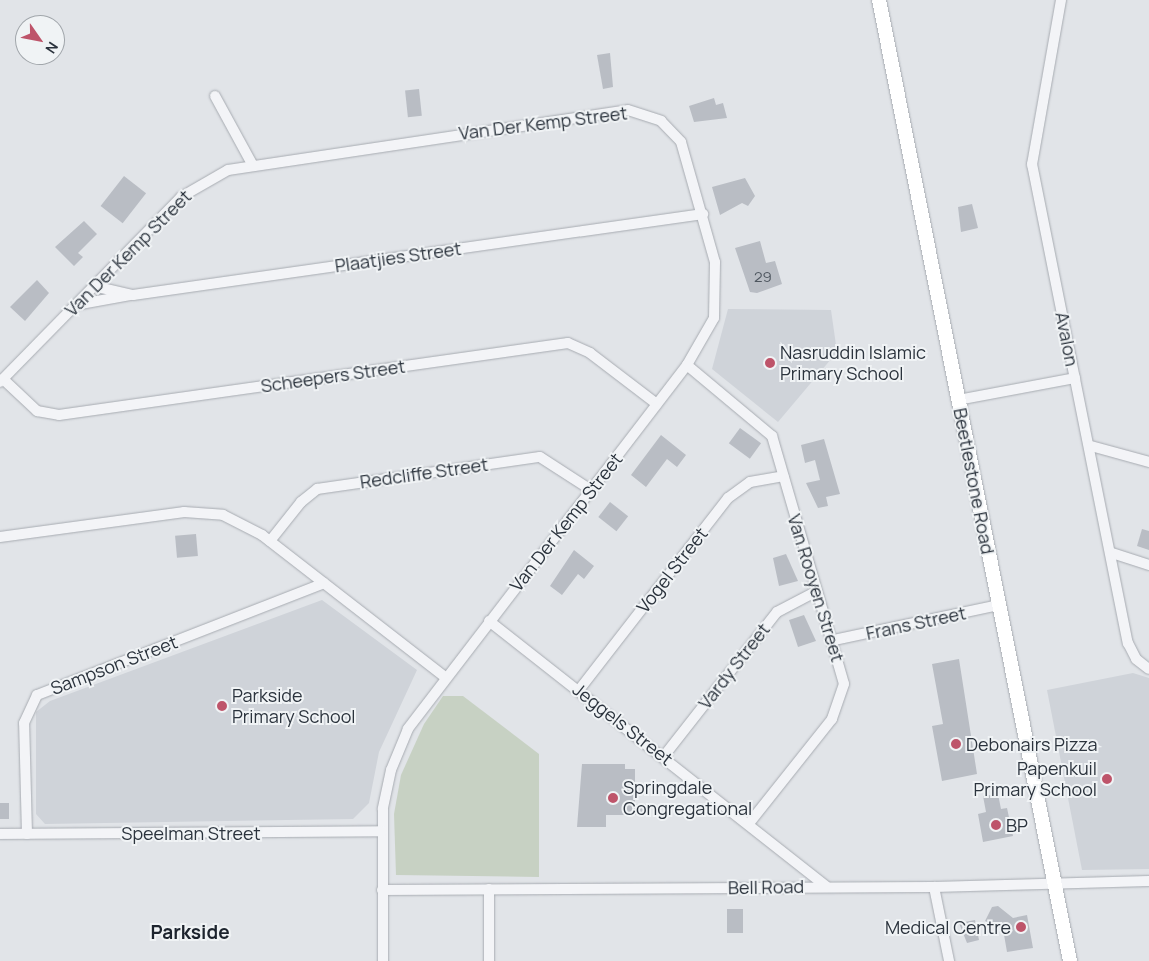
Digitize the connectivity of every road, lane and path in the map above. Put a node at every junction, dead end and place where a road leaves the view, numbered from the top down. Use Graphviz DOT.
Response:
graph roads {
  1 [pos="879,0"];
  2 [pos="1061,0"];
  3 [pos="214,96"];
  4 [pos="252,164"];
  5 [pos="703,214"];
  6 [pos="94,286"];
  7 [pos="131,295"];
  8 [pos="75,305"];
  9 [pos="687,365"];
  10 [pos="1075,378"];
  11 [pos="2,380"];
  12 [pos="958,400"];
  13 [pos="657,404"];
  14 [pos="1091,446"];
  15 [pos="1149,462"];
  16 [pos="783,476"];
  17 [pos="591,490"];
  18 [pos="0,537"];
  19 [pos="270,541"];
  20 [pos="1112,553"];
  21 [pos="1149,565"];
  22 [pos="324,583"];
  23 [pos="817,591"];
  24 [pos="999,606"];
  25 [pos="489,621"];
  26 [pos="834,640"];
  27 [pos="1149,669"];
  28 [pos="445,677"];
  29 [pos="579,690"];
  30 [pos="664,756"];
  31 [pos="750,822"];
  32 [pos="382,831"];
  33 [pos="0,834"];
  34 [pos="27,834"];
  35 [pos="1149,881"];
  36 [pos="1055,884"];
  37 [pos="826,886"];
  38 [pos="934,887"];
  39 [pos="489,889"];
  40 [pos="382,890"];
  41 [pos="383,961"];
  42 [pos="489,961"];
  43 [pos="949,961"];
  44 [pos="1070,961"];
  1 -- 12 [label="street, Beetlestone Road"];
  2 -- 10 [label="street, Avalon"];
  3 -- 4 [label="street"];
  4 -- 5 [label="street, Van Der Kemp Street"];
  4 -- 6 [label="street, Van Der Kemp Street"];
  5 -- 7 [label="street, Plaatjies Street"];
  5 -- 9 [label="street, Van Der Kemp Street"];
  6 -- 7 [label="street, Plaatjies Street"];
  6 -- 8 [label="street, Van Der Kemp Street"];
  7 -- 8 [label="street"];
  8 -- 11 [label="street, Van Der Kemp Street"];
  9 -- 13 [label="street, Van Der Kemp Street"];
  9 -- 16 [label="street, Van Rooyen Street"];
  10 -- 12 [label="street"];
  10 -- 14 [label="street, Avalon"];
  11 -- 13 [label="street, Scheepers Street"];
  12 -- 24 [label="street, Beetlestone Road"];
  13 -- 17 [label="street, Van Der Kemp Street"];
  14 -- 15 [label="street"];
  14 -- 20 [label="street, Avalon"];
  16 -- 23 [label="street, Van Rooyen Street"];
  16 -- 29 [label="street, Vogel Street"];
  17 -- 19 [label="street, Redcliffe Street"];
  17 -- 25 [label="street, Van Der Kemp Street"];
  18 -- 19 [label="street"];
  19 -- 22 [label="street"];
  20 -- 21 [label="street"];
  20 -- 27 [label="street, Avalon"];
  22 -- 28 [label="street"];
  22 -- 34 [label="street, Sampson Street"];
  23 -- 26 [label="street, Van Rooyen Street"];
  23 -- 30 [label="street, Vardy Street"];
  24 -- 26 [label="street, Frans Street"];
  24 -- 36 [label="street, Beetlestone Road"];
  25 -- 28 [label="street, Van Der Kemp Street"];
  25 -- 29 [label="street, Jeggels Street"];
  26 -- 31 [label="street, Van Rooyen Street"];
  28 -- 32 [label="street, Van Der Kemp Street"];
  29 -- 30 [label="street, Jeggels Street"];
  30 -- 31 [label="street, Jeggels Street"];
  31 -- 37 [label="street, Jeggels Street"];
  32 -- 34 [label="street, Speelman Street"];
  32 -- 40 [label="street, Van Der Kemp Street"];
  33 -- 34 [label="street, Speelman Street"];
  35 -- 36 [label="street, Bell Road"];
  36 -- 38 [label="street, Bell Road"];
  36 -- 44 [label="street, Beetlestone Road"];
  37 -- 38 [label="street, Bell Road"];
  37 -- 39 [label="street, Bell Road"];
  38 -- 43 [label="street"];
  39 -- 40 [label="street, Bell Road"];
  39 -- 42 [label="street"];
  40 -- 41 [label="street, Van Der Kemp Street"];
}
